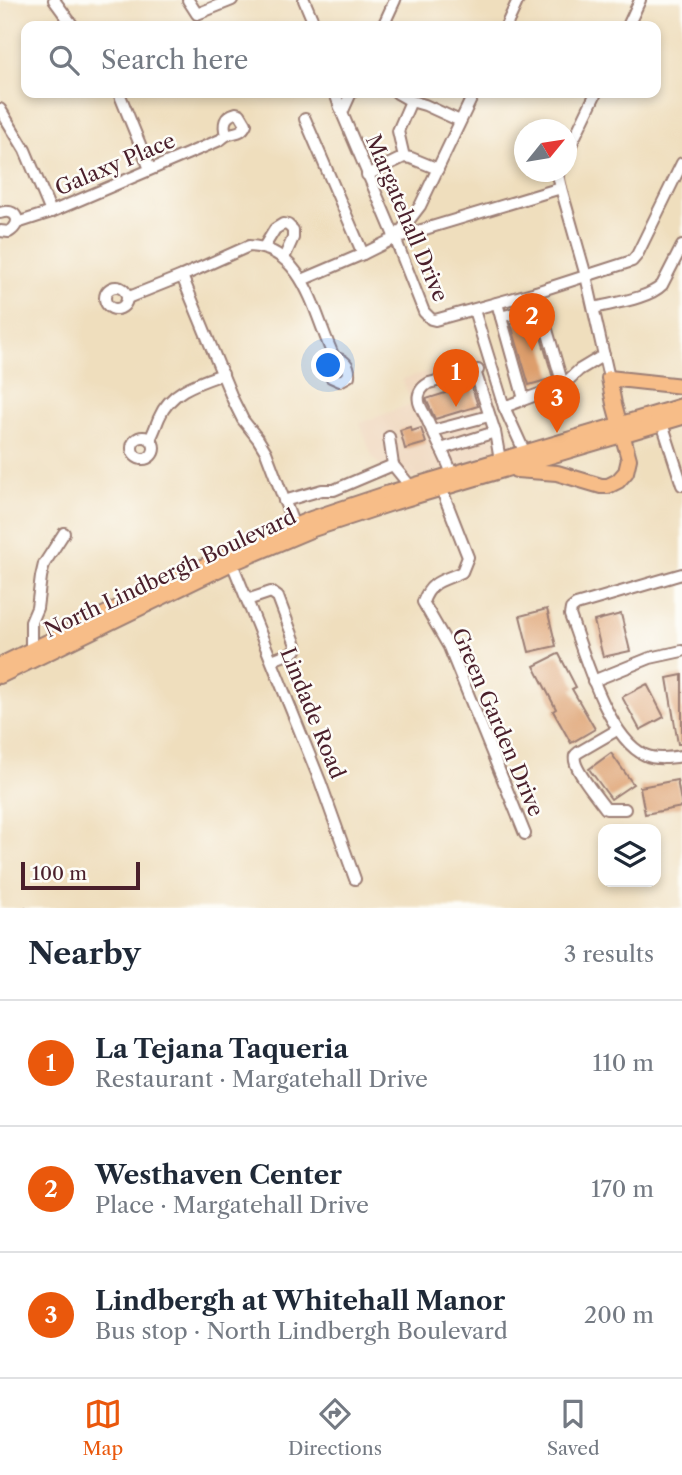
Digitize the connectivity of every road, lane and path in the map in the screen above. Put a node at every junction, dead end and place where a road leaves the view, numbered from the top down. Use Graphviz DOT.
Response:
graph roads {
  1 [pos="54,0"];
  2 [pos="188,0"];
  3 [pos="232,0"];
  4 [pos="304,0"];
  5 [pos="395,0"];
  6 [pos="518,0"];
  7 [pos="640,0"];
  8 [pos="69,21"];
  9 [pos="313,21"];
  10 [pos="385,21"];
  11 [pos="508,21"];
  12 [pos="630,21"];
  13 [pos="121,98"];
  14 [pos="337,98"];
  15 [pos="349,98"];
  16 [pos="406,98"];
  17 [pos="472,98"];
  18 [pos="594,98"];
  19 [pos="411,101"];
  20 [pos="0,109"];
  21 [pos="342,113"];
  22 [pos="305,119"];
  23 [pos="460,121"];
  24 [pos="577,132"];
  25 [pos="226,135"];
  26 [pos="404,157"];
  27 [pos="682,163"];
  28 [pos="150,169"];
  29 [pos="438,169"];
  30 [pos="367,175"];
  31 [pos="560,182"];
  32 [pos="561,188"];
  33 [pos="51,212"];
  34 [pos="0,213"];
  35 [pos="17,223"];
  36 [pos="0,231"];
  37 [pos="395,238"];
  38 [pos="682,246"];
  39 [pos="264,247"];
  40 [pos="363,254"];
  41 [pos="284,258"];
  42 [pos="182,276"];
  43 [pos="586,276"];
  44 [pos="302,280"];
  45 [pos="536,292"];
  46 [pos="127,298"];
  47 [pos="497,303"];
  48 [pos="540,306"];
  49 [pos="594,308"];
  50 [pos="474,310"];
  51 [pos="501,317"];
  52 [pos="604,355"];
  53 [pos="334,357"];
  54 [pos="491,366"];
  55 [pos="475,371"];
  56 [pos="222,374"];
  57 [pos="609,378"];
  58 [pos="563,385"];
  59 [pos="682,386"];
  60 [pos="524,399"];
  61 [pos="682,406"];
  62 [pos="504,407"];
  63 [pos="489,415"];
  64 [pos="682,417"];
  65 [pos="510,422"];
  66 [pos="662,423"];
  67 [pos="494,430"];
  68 [pos="622,430"];
  69 [pos="432,431"];
  70 [pos="390,438"];
  71 [pos="150,439"];
  72 [pos="441,449"];
  73 [pos="524,453"];
  74 [pos="393,465"];
  75 [pos="502,465"];
  76 [pos="452,474"];
  77 [pos="682,485"];
  78 [pos="410,486"];
  79 [pos="339,488"];
  80 [pos="441,488"];
  81 [pos="284,501"];
  82 [pos="342,508"];
  83 [pos="294,526"];
  84 [pos="64,534"];
  85 [pos="232,563"];
  86 [pos="682,575"];
  87 [pos="247,600"];
  88 [pos="30,650"];
  89 [pos="682,651"];
  90 [pos="272,660"];
  91 [pos="0,665"];
  92 [pos="0,676"];
  93 [pos="593,681"];
  94 [pos="617,730"];
  95 [pos="682,756"];
  96 [pos="625,808"];
  97 [pos="526,834"];
  98 [pos="355,879"];
  1 -- 8 [label="street"];
  2 -- 3 [label="street"];
  4 -- 9 [label="street"];
  5 -- 10 [label="street"];
  6 -- 11 [label="street"];
  7 -- 12 [label="street"];
  13 -- 28 [label="street"];
  14 -- 21 [label="street, Margatehall Drive"];
  15 -- 21 [label="street"];
  16 -- 19 [label="street"];
  17 -- 23 [label="street"];
  18 -- 24 [label="street"];
  19 -- 23 [label="street"];
  19 -- 26 [label="street"];
  20 -- 33 [label="street"];
  21 -- 30 [label="street, Margatehall Drive"];
  22 -- 40 [label="street"];
  23 -- 29 [label="street"];
  25 -- 28 [label="street, Galaxy Place"];
  26 -- 29 [label="street"];
  26 -- 30 [label="street"];
  27 -- 43 [label="street"];
  28 -- 33 [label="street, Galaxy Place"];
  29 -- 37 [label="street"];
  30 -- 37 [label="street, Margatehall Drive"];
  31 -- 32 [label="street"];
  32 -- 37 [label="street"];
  32 -- 43 [label="street"];
  33 -- 35 [label="street, Galaxy Place"];
  34 -- 35 [label="street"];
  35 -- 36 [label="street, Galaxy Place"];
  37 -- 40 [label="street"];
  37 -- 50 [label="street, Margatehall Drive"];
  38 -- 49 [label="street"];
  39 -- 41 [label="street"];
  39 -- 41 [label="street"];
  39 -- 42 [label="street"];
  40 -- 44 [label="street"];
  41 -- 44 [label="street"];
  42 -- 46 [label="street"];
  42 -- 56 [label="street"];
  43 -- 45 [label="street"];
  43 -- 49 [label="street"];
  44 -- 53 [label="street"];
  45 -- 47 [label="street"];
  45 -- 48 [label="street"];
  47 -- 50 [label="street"];
  47 -- 51 [label="street"];
  48 -- 51 [label="street"];
  48 -- 58 [label="street"];
  49 -- 52 [label="street"];
  50 -- 54 [label="street, Margatehall Drive"];
  51 -- 60 [label="street"];
  52 -- 57 [label="street"];
  52 -- 58 [label="street"];
  54 -- 55 [label="street"];
  54 -- 62 [label="street, Margatehall Drive"];
  55 -- 63 [label="street"];
  55 -- 69 [label="street"];
  56 -- 71 [label="street"];
  56 -- 81 [label="street"];
  57 -- 59 [label="highway"];
  57 -- 68 [label="highway"];
  58 -- 60 [label="street"];
  60 -- 62 [label="street"];
  61 -- 68 [label="highway, North Lindbergh Boulevard"];
  62 -- 65 [label="street, Margatehall Drive"];
  63 -- 67 [label="street"];
  63 -- 69 [label="street"];
  64 -- 66 [label="highway, North Lindbergh Boulevard"];
  65 -- 67 [label="street"];
  65 -- 73 [label="street, Margatehall Drive"];
  66 -- 68 [label="highway, North Lindbergh Boulevard"];
  66 -- 77 [label="street"];
  67 -- 72 [label="street"];
  67 -- 75 [label="street"];
  68 -- 73 [label="highway, North Lindbergh Boulevard"];
  68 -- 75 [label="highway, North Lindbergh Boulevard"];
  68 -- 75 [label="highway"];
  69 -- 72 [label="street"];
  70 -- 74 [label="street"];
  72 -- 76 [label="street"];
  73 -- 75 [label="highway, North Lindbergh Boulevard"];
  74 -- 78 [label="street"];
  74 -- 79 [label="street"];
  75 -- 76 [label="highway, North Lindbergh Boulevard"];
  75 -- 80 [label="highway, North Lindbergh Boulevard"];
  76 -- 78 [label="highway, North Lindbergh Boulevard"];
  78 -- 82 [label="highway, North Lindbergh Boulevard"];
  79 -- 81 [label="street"];
  79 -- 82 [label="street"];
  80 -- 85 [label="highway, North Lindbergh Boulevard"];
  80 -- 97 [label="street, Green Garden Drive"];
  81 -- 83 [label="street"];
  82 -- 83 [label="highway, North Lindbergh Boulevard"];
  83 -- 88 [label="highway, North Lindbergh Boulevard"];
  84 -- 88 [label="street"];
  85 -- 87 [label="street, Lindade Road"];
  85 -- 92 [label="highway, North Lindbergh Boulevard"];
  86 -- 93 [label="street"];
  87 -- 90 [label="street, Lindade Road"];
  87 -- 90 [label="street"];
  88 -- 91 [label="highway, North Lindbergh Boulevard"];
  89 -- 93 [label="street"];
  90 -- 98 [label="street, Lindade Road"];
  93 -- 94 [label="street"];
  94 -- 95 [label="street"];
  94 -- 96 [label="street"];
}
